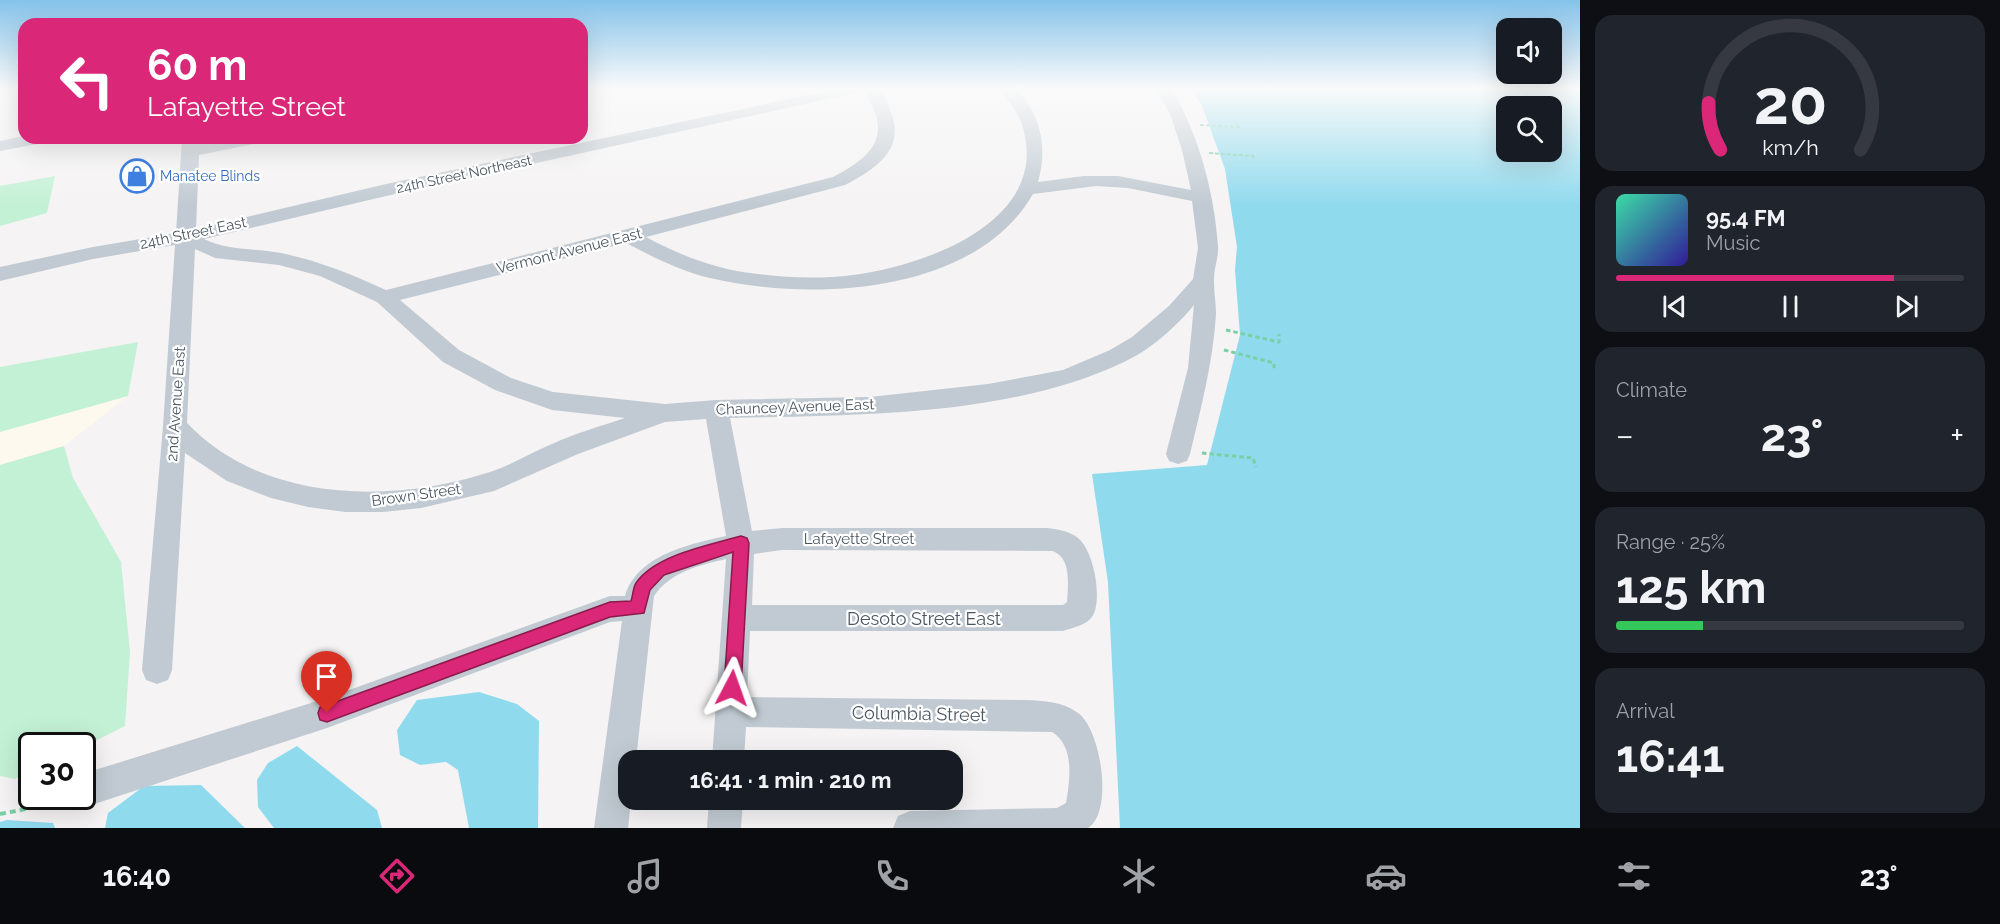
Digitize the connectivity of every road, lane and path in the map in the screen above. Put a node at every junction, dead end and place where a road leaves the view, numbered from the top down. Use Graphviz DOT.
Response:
graph roads {
  1 [pos="677,128"];
  2 [pos="889,128"];
  3 [pos="1032,128"];
  4 [pos="1183,128"];
  5 [pos="18,143"];
  6 [pos="191,145"];
  7 [pos="0,146"];
  8 [pos="1209,153"];
  9 [pos="1254,159"];
  10 [pos="1029,189"];
  11 [pos="386,190"];
  12 [pos="1201,197"];
  13 [pos="186,237"];
  14 [pos="629,237"];
  15 [pos="0,273"];
  16 [pos="1203,280"];
  17 [pos="384,297"];
  18 [pos="1226,330"];
  19 [pos="1279,334"];
  20 [pos="1224,350"];
  21 [pos="1274,370"];
  22 [pos="716,409"];
  23 [pos="665,413"];
  24 [pos="175,426"];
  25 [pos="1202,453"];
  26 [pos="1178,454"];
  27 [pos="1256,467"];
  28 [pos="741,543"];
  29 [pos="1080,583"];
  30 [pos="638,608"];
  31 [pos="738,618"];
  32 [pos="157,670"];
  33 [pos="731,712"];
  34 [pos="729,750"];
  35 [pos="96,787"];
  36 [pos="21,810"];
  37 [pos="725,810"];
  38 [pos="0,814"];
  39 [pos="610,828"];
  40 [pos="724,828"];
  41 [pos="910,828"];
  1 -- 11 [label="street, 24th Street Northeast"];
  2 -- 14 [label="street, Vermont Avenue East"];
  3 -- 10 [label="street"];
  4 -- 12 [label="street"];
  5 -- 7 [label="street"];
  6 -- 13 [label="street, 2nd Avenue East"];
  8 -- 9 [label="path"];
  10 -- 12 [label="street"];
  10 -- 14 [label="street"];
  11 -- 13 [label="street, 24th Street East"];
  12 -- 16 [label="street"];
  13 -- 15 [label="street, 24th Street East"];
  13 -- 17 [label="street"];
  13 -- 24 [label="street, 2nd Avenue East"];
  14 -- 17 [label="street, Vermont Avenue East"];
  16 -- 22 [label="street, Chauncey Avenue East"];
  16 -- 26 [label="street"];
  17 -- 23 [label="street, Chauncey Avenue East"];
  18 -- 19 [label="path"];
  20 -- 21 [label="path"];
  22 -- 23 [label="street, Chauncey Avenue East"];
  22 -- 28 [label="street"];
  23 -- 24 [label="street, Brown Street"];
  24 -- 32 [label="street, 2nd Avenue East"];
  25 -- 27 [label="path"];
  28 -- 29 [label="street, Lafayette Street"];
  28 -- 30 [label="street, Lafayette Street"];
  28 -- 31 [label="street"];
  29 -- 31 [label="street, Desoto Street East"];
  30 -- 35 [label="street"];
  30 -- 39 [label="street, Lafayette Street"];
  31 -- 33 [label="street"];
  33 -- 34 [label="street"];
  33 -- 41 [label="street, Columbia Street"];
  36 -- 38 [label="path"];
  37 -- 40 [label="street"];
}
